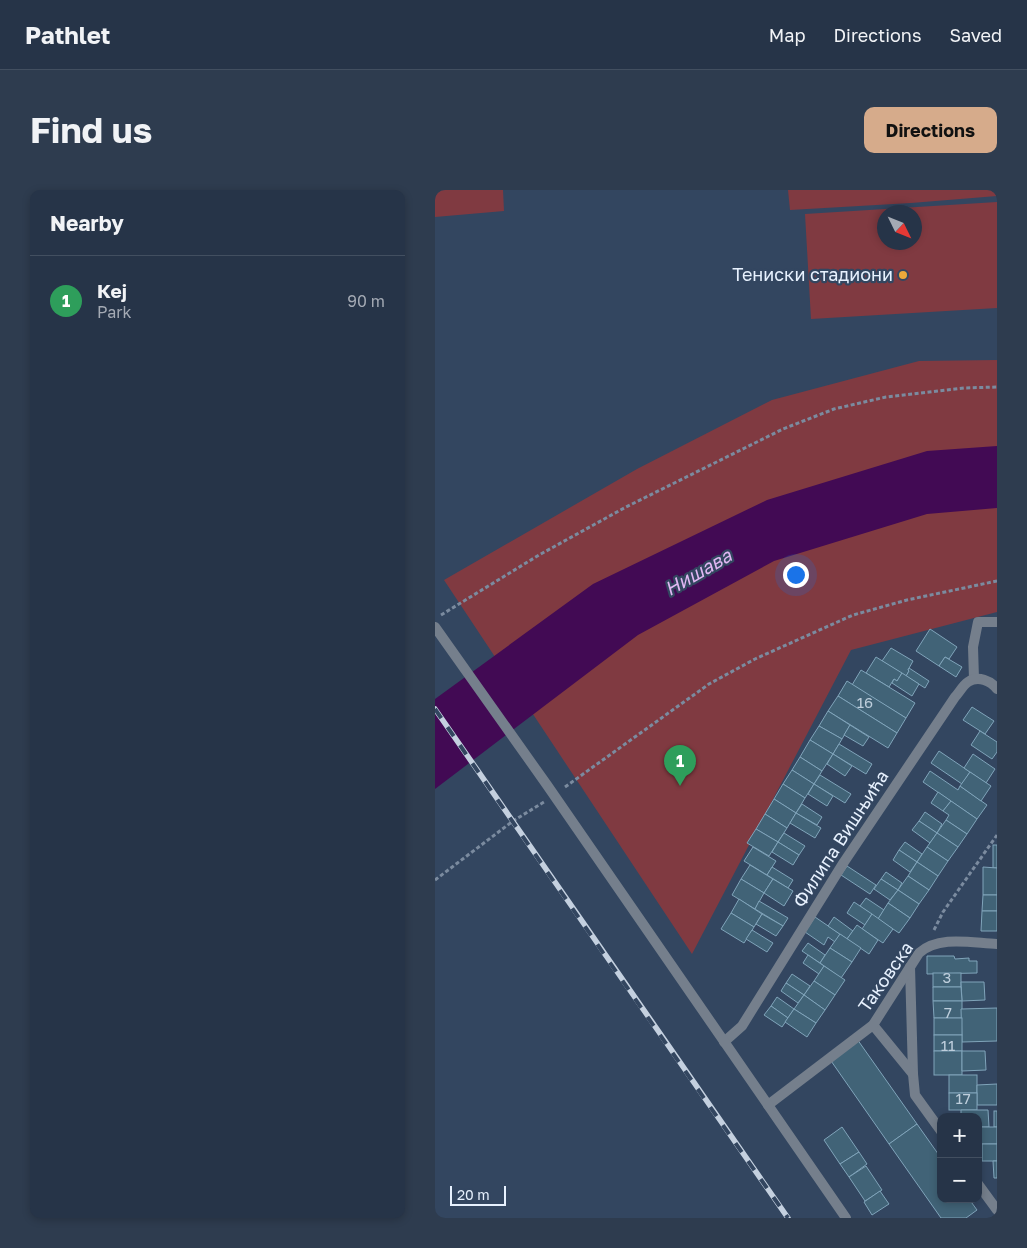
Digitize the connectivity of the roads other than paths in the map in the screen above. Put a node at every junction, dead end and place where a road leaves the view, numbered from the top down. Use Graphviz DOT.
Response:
graph roads {
  1 [pos="997,622"];
  2 [pos="435,627"];
  3 [pos="974,680"];
  4 [pos="997,690"];
  5 [pos="997,944"];
  6 [pos="910,967"];
  7 [pos="873,1025"];
  8 [pos="724,1042"];
  9 [pos="913,1074"];
  10 [pos="768,1105"];
  11 [pos="937,1125"];
  12 [pos="982,1189"];
  13 [pos="997,1210"];
  14 [pos="846,1218"];
  1 -- 3 [label="street"];
  2 -- 8 [label="street"];
  3 -- 4 [label="street"];
  3 -- 8 [label="street, Филипа Вишњића"];
  5 -- 6 [label="street, Таковска"];
  6 -- 7 [label="street, Таковска"];
  6 -- 9 [label="street"];
  7 -- 9 [label="street"];
  7 -- 10 [label="street, Таковска"];
  8 -- 10 [label="street"];
  9 -- 11 [label="street"];
  10 -- 14 [label="street"];
  12 -- 13 [label="street"];
}
